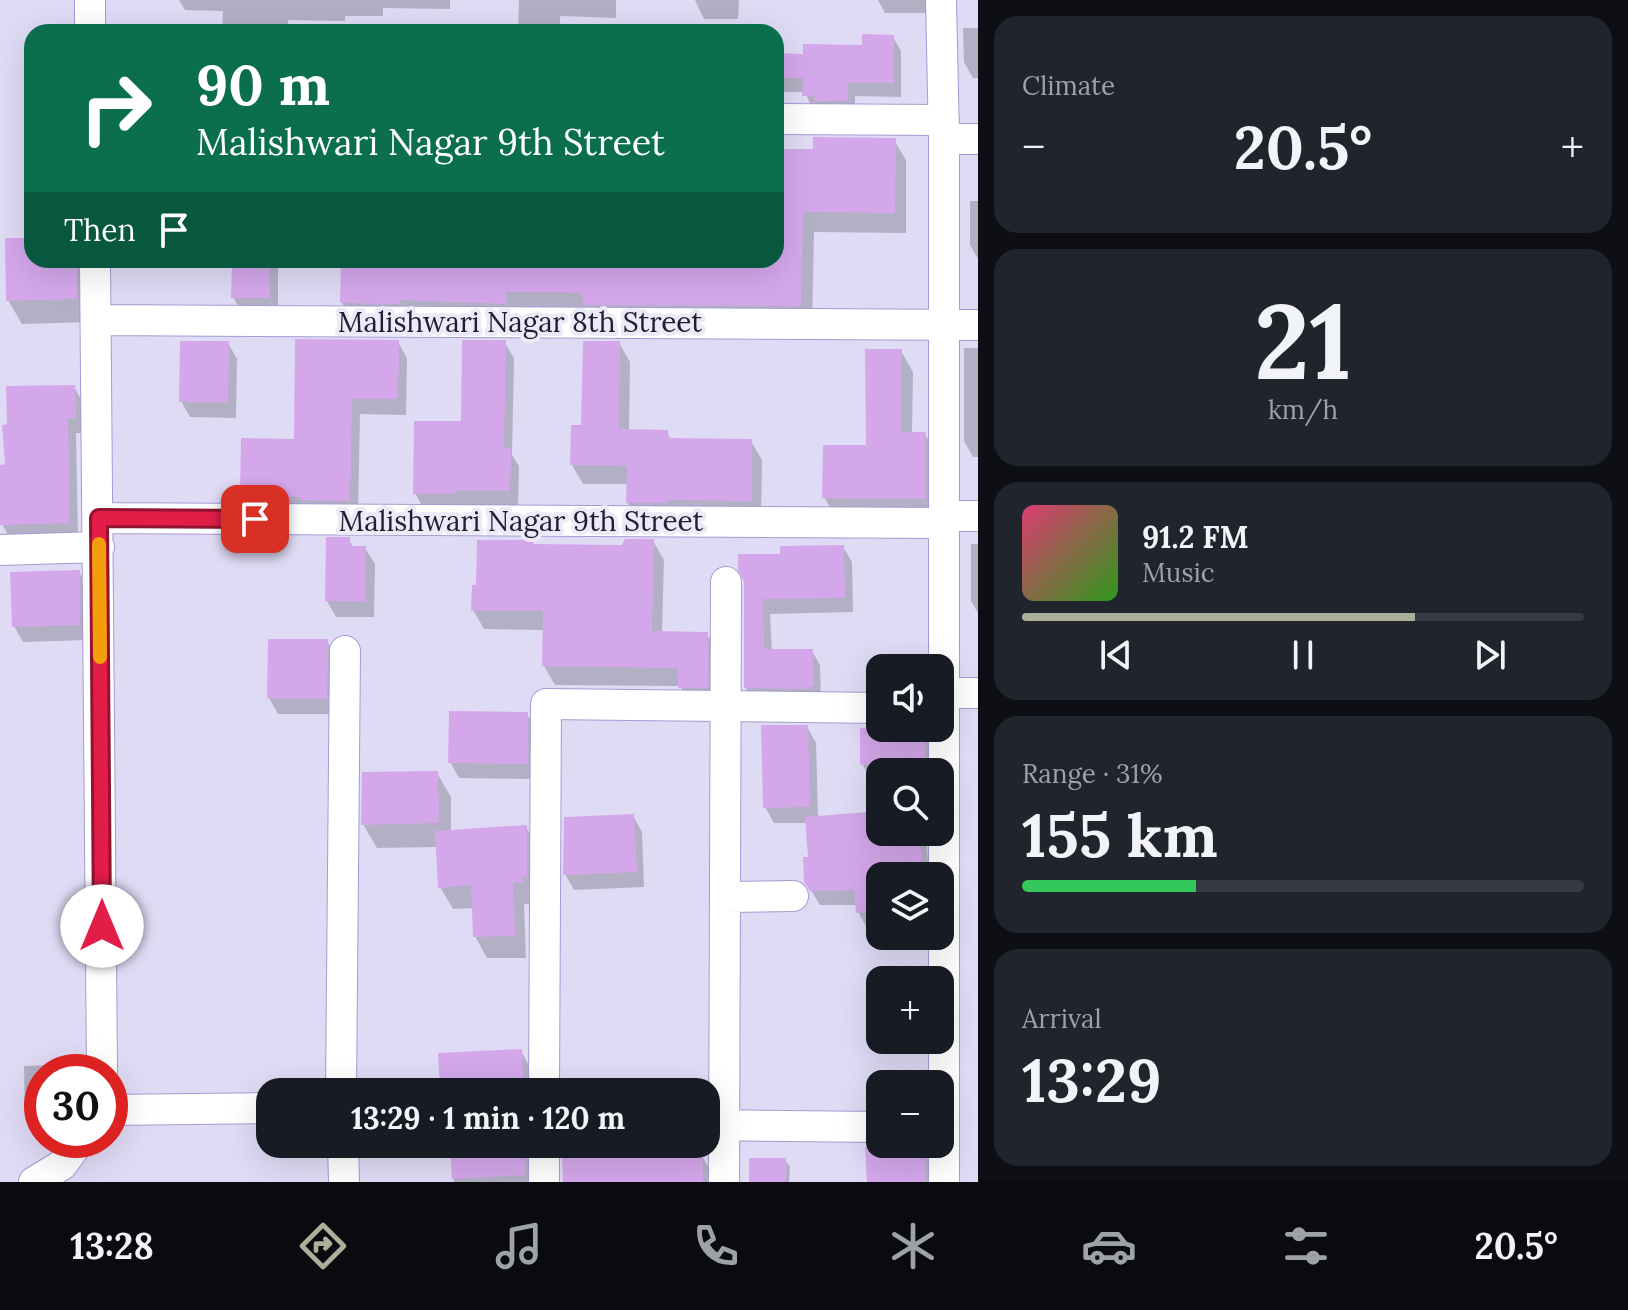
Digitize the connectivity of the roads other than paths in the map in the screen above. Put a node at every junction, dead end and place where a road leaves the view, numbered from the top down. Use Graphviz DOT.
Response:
graph roads {
  1 [pos="90,0"];
  2 [pos="941,0"];
  3 [pos="90,24"];
  4 [pos="784,119"];
  5 [pos="944,129"];
  6 [pos="978,139"];
  7 [pos="95,268"];
  8 [pos="96,320"];
  9 [pos="944,325"];
  10 [pos="978,325"];
  11 [pos="978,516"];
  12 [pos="944,520"];
  13 [pos="99,532"];
  14 [pos="0,550"];
  15 [pos="726,582"];
  16 [pos="345,651"];
  17 [pos="943,654"];
  18 [pos="978,693"];
  19 [pos="954,700"];
  20 [pos="726,706"];
  21 [pos="866,708"];
  22 [pos="943,742"];
  23 [pos="793,896"];
  24 [pos="726,897"];
  25 [pos="102,1054"];
  26 [pos="942,1070"];
  27 [pos="341,1078"];
  28 [pos="544,1078"];
  29 [pos="717,1078"];
  30 [pos="256,1108"];
  31 [pos="128,1110"];
  32 [pos="720,1126"];
  33 [pos="866,1127"];
  34 [pos="720,1157"];
  35 [pos="67,1158"];
  36 [pos="343,1158"];
  37 [pos="544,1158"];
  38 [pos="943,1158"];
  39 [pos="34,1182"];
  40 [pos="344,1182"];
  41 [pos="544,1182"];
  42 [pos="724,1182"];
  43 [pos="944,1182"];
  1 -- 3 [label="street"];
  2 -- 5 [label="street"];
  4 -- 5 [label="street"];
  5 -- 6 [label="street"];
  5 -- 9 [label="street"];
  7 -- 8 [label="street"];
  8 -- 9 [label="street, Malishwari Nagar 8th Street"];
  8 -- 13 [label="street"];
  9 -- 10 [label="street, Malishwari Nagar 8th Street"];
  9 -- 12 [label="street"];
  11 -- 12 [label="street, Malishwari Nagar 9th Street"];
  12 -- 13 [label="street, Malishwari Nagar 9th Street"];
  12 -- 17 [label="street"];
  13 -- 14 [label="street, Malishwari Nagar 9th Street"];
  13 -- 25 [label="street"];
  15 -- 20 [label="street"];
  16 -- 27 [label="street"];
  18 -- 19 [label="street"];
  20 -- 21 [label="street"];
  20 -- 24 [label="street"];
  20 -- 28 [label="street"];
  22 -- 26 [label="street"];
  23 -- 24 [label="street"];
  24 -- 29 [label="street"];
  30 -- 31 [label="street"];
  32 -- 33 [label="street"];
  34 -- 42 [label="street"];
  35 -- 39 [label="street"];
  36 -- 40 [label="street"];
  37 -- 41 [label="street"];
  38 -- 43 [label="street"];
}
